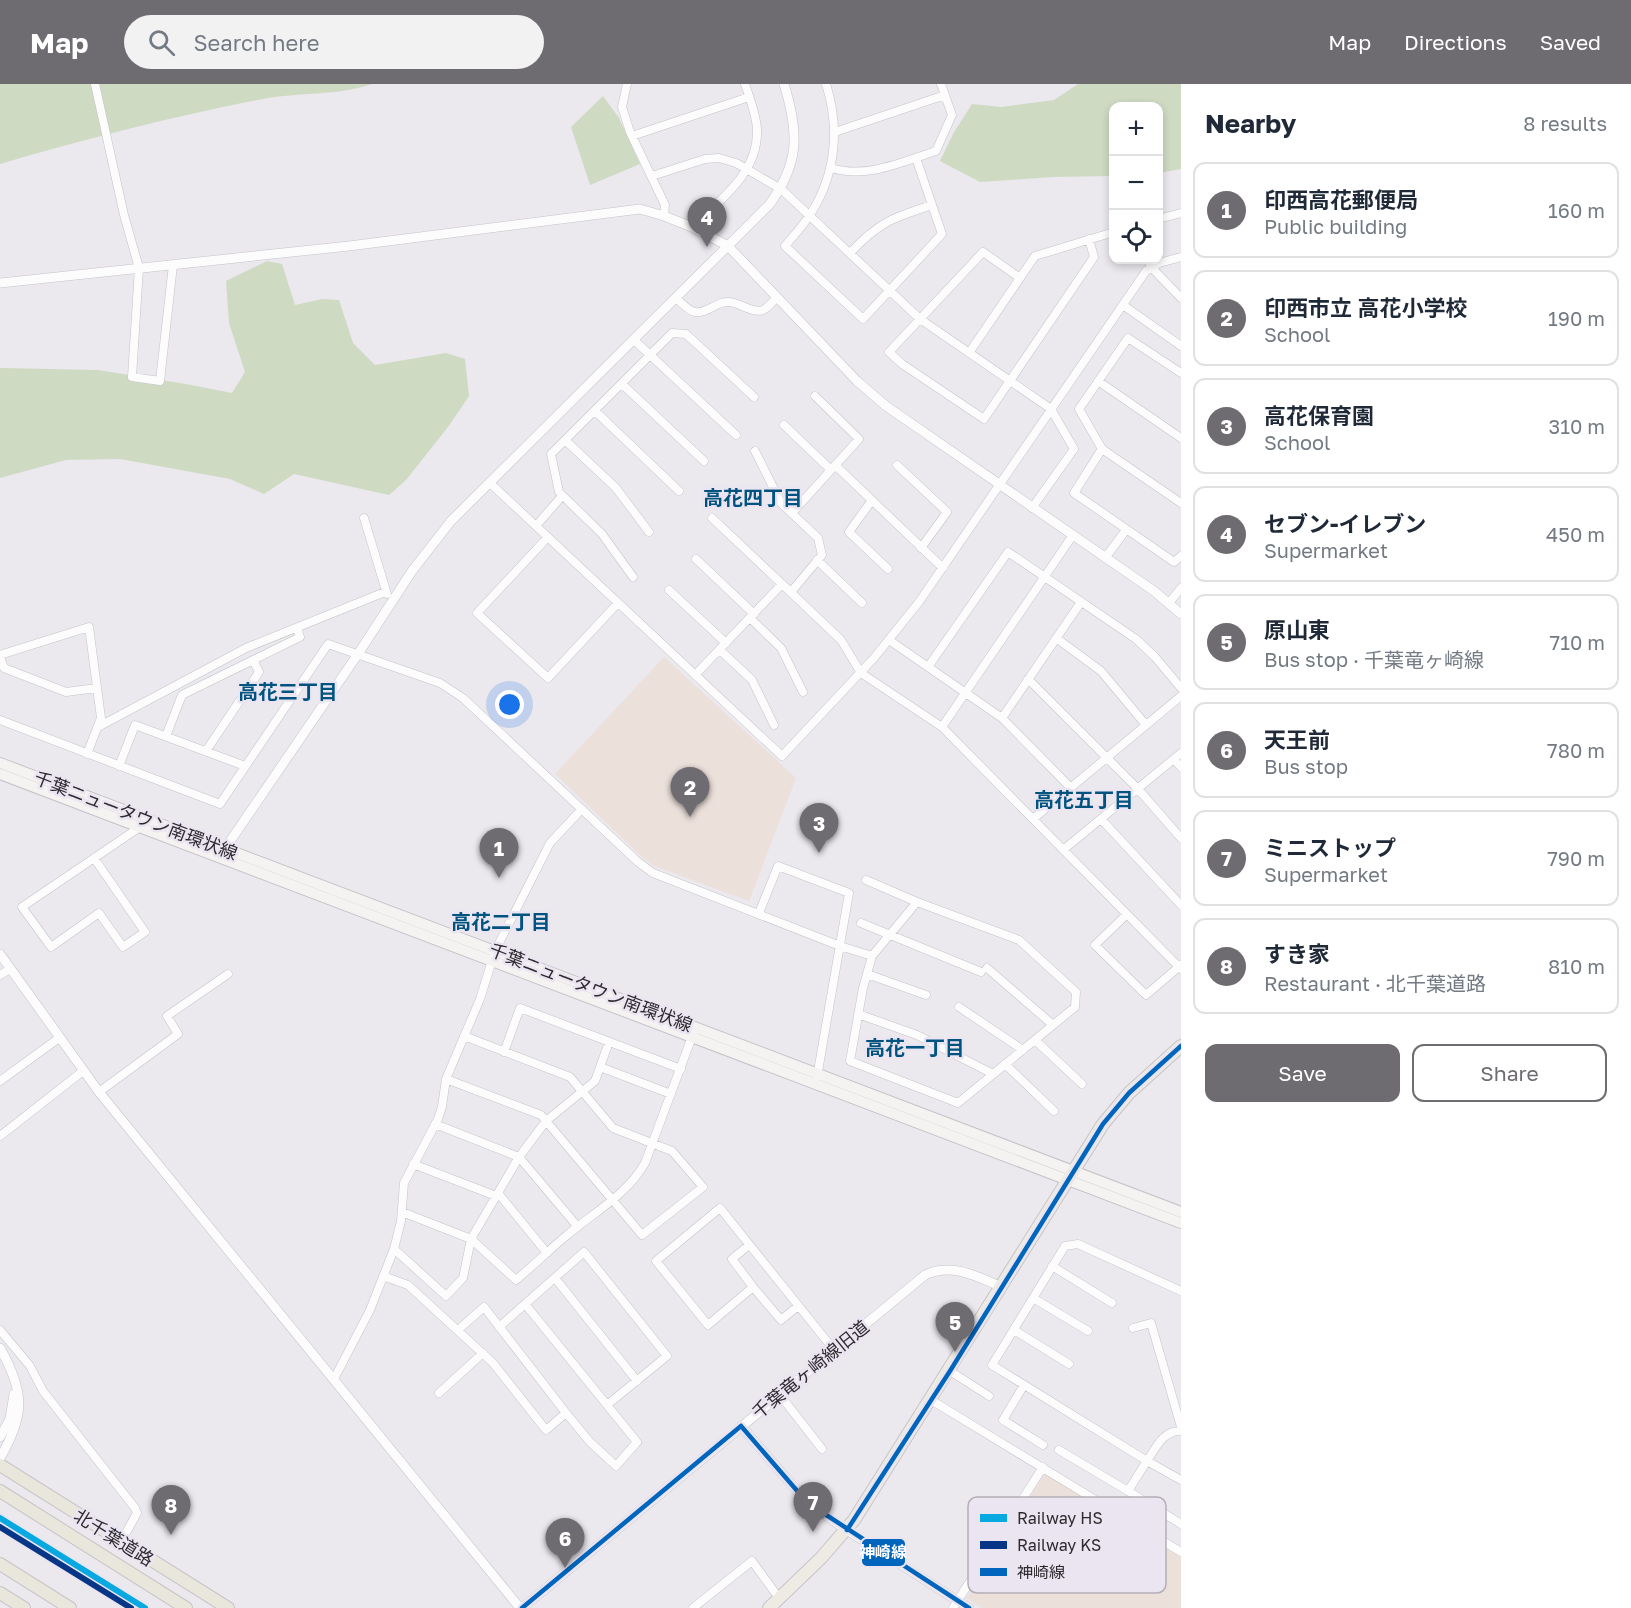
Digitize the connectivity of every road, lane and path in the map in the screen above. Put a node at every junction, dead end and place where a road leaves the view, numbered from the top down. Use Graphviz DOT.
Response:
graph roads {
  1 [pos="95,84"];
  2 [pos="628,84"];
  3 [pos="745,84"];
  4 [pos="784,84"];
  5 [pos="826,84"];
  6 [pos="941,84"];
  7 [pos="945,95"];
  8 [pos="749,97"];
  9 [pos="835,132"];
  10 [pos="632,136"];
  11 [pos="916,158"];
  12 [pos="831,168"];
  13 [pos="748,170"];
  14 [pos="652,176"];
  15 [pos="781,189"];
  16 [pos="932,205"];
  17 [pos="1181,213"];
  18 [pos="664,216"];
  19 [pos="810,216"];
  20 [pos="1163,218"];
  21 [pos="692,228"];
  22 [pos="1109,233"];
  23 [pos="1089,239"];
  24 [pos="728,246"];
  25 [pos="850,253"];
  26 [pos="1181,256"];
  27 [pos="1163,260"];
  28 [pos="1149,264"];
  29 [pos="1151,264"];
  30 [pos="173,265"];
  31 [pos="139,268"];
  32 [pos="1020,278"];
  33 [pos="0,283"];
  34 [pos="889,290"];
  35 [pos="777,297"];
  36 [pos="676,298"];
  37 [pos="1181,298"];
  38 [pos="1123,305"];
  39 [pos="920,319"];
  40 [pos="634,340"];
  41 [pos="1181,346"];
  42 [pos="969,353"];
  43 [pos="651,355"];
  44 [pos="1181,373"];
  45 [pos="1009,381"];
  46 [pos="1098,381"];
  47 [pos="622,384"];
  48 [pos="815,396"];
  49 [pos="754,397"];
  50 [pos="1050,409"];
  51 [pos="595,411"];
  52 [pos="784,425"];
  53 [pos="736,435"];
  54 [pos="1181,438"];
  55 [pos="565,440"];
  56 [pos="1102,449"];
  57 [pos="754,450"];
  58 [pos="704,461"];
  59 [pos="897,465"];
  60 [pos="833,468"];
  61 [pos="490,483"];
  62 [pos="998,485"];
  63 [pos="679,491"];
  64 [pos="562,496"];
  65 [pos="872,500"];
  66 [pos="1181,503"];
  67 [pos="1032,508"];
  68 [pos="792,513"];
  69 [pos="363,518"];
  70 [pos="712,518"];
  71 [pos="536,526"];
  72 [pos="1126,530"];
  73 [pos="649,532"];
  74 [pos="1072,535"];
  75 [pos="548,537"];
  76 [pos="921,548"];
  77 [pos="1181,556"];
  78 [pos="1105,558"];
  79 [pos="696,559"];
  80 [pos="817,560"];
  81 [pos="943,568"];
  82 [pos="888,569"];
  83 [pos="633,577"];
  84 [pos="1044,577"];
  85 [pos="782,584"];
  86 [pos="1181,588"];
  87 [pos="669,590"];
  88 [pos="385,592"];
  89 [pos="791,592"];
  90 [pos="393,600"];
  91 [pos="1081,602"];
  92 [pos="618,603"];
  93 [pos="862,603"];
  94 [pos="1169,603"];
  95 [pos="1181,614"];
  96 [pos="752,616"];
  97 [pos="297,628"];
  98 [pos="1056,638"];
  99 [pos="889,640"];
  100 [pos="726,643"];
  101 [pos="720,650"];
  102 [pos="358,654"];
  103 [pos="0,656"];
  104 [pos="253,660"];
  105 [pos="928,667"];
  106 [pos="861,673"];
  107 [pos="695,675"];
  108 [pos="1028,679"];
  109 [pos="97,687"];
  110 [pos="1181,688"];
  111 [pos="803,692"];
  112 [pos="965,692"];
  113 [pos="1181,696"];
  114 [pos="1002,718"];
  115 [pos="0,720"];
  116 [pos="774,725"];
  117 [pos="1146,725"];
  118 [pos="98,727"];
  119 [pos="942,727"];
  120 [pos="166,736"];
  121 [pos="206,752"];
  122 [pos="87,754"];
  123 [pos="1178,756"];
  124 [pos="1107,758"];
  125 [pos="0,763"];
  126 [pos="119,766"];
  127 [pos="245,766"];
  128 [pos="1181,767"];
  129 [pos="0,774"];
  130 [pos="1071,788"];
  131 [pos="1138,789"];
  132 [pos="581,810"];
  133 [pos="1033,819"];
  134 [pos="1101,819"];
  135 [pos="140,827"];
  136 [pos="1181,838"];
  137 [pos="1064,850"];
  138 [pos="222,853"];
  139 [pos="94,858"];
  140 [pos="866,880"];
  141 [pos="917,902"];
  142 [pos="1181,905"];
  143 [pos="759,913"];
  144 [pos="1127,914"];
  145 [pos="861,923"];
  146 [pos="889,936"];
  147 [pos="840,946"];
  148 [pos="0,954"];
  149 [pos="493,956"];
  150 [pos="872,956"];
  151 [pos="1180,967"];
  152 [pos="10,969"];
  153 [pos="228,974"];
  154 [pos="867,974"];
  155 [pos="0,975"];
  156 [pos="926,995"];
  157 [pos="959,1007"];
  158 [pos="858,1014"];
  159 [pos="1053,1025"];
  160 [pos="694,1032"];
  161 [pos="464,1036"];
  162 [pos="59,1038"];
  163 [pos="1035,1040"];
  164 [pos="609,1042"];
  165 [pos="1181,1046"];
  166 [pos="1023,1050"];
  167 [pos="504,1052"];
  168 [pos="1005,1064"];
  169 [pos="600,1068"];
  170 [pos="681,1069"];
  171 [pos="83,1071"];
  172 [pos="993,1074"];
  173 [pos="446,1079"];
  174 [pos="816,1079"];
  175 [pos="0,1081"];
  176 [pos="1082,1084"];
  177 [pos="99,1092"];
  178 [pos="582,1092"];
  179 [pos="671,1094"];
  180 [pos="1054,1111"];
  181 [pos="546,1121"];
  182 [pos="435,1124"];
  183 [pos="0,1136"];
  184 [pos="653,1143"];
  185 [pos="519,1157"];
  186 [pos="413,1164"];
  187 [pos="1070,1176"];
  188 [pos="497,1195"];
  189 [pos="612,1200"];
  190 [pos="402,1212"];
  191 [pos="1181,1212"];
  192 [pos="1181,1223"];
  193 [pos="578,1227"];
  194 [pos="471,1239"];
  195 [pos="749,1245"];
  196 [pos="394,1249"];
  197 [pos="547,1253"];
  198 [pos="1053,1266"];
  199 [pos="383,1276"];
  200 [pos="555,1278"];
  201 [pos="753,1287"];
  202 [pos="1002,1287"];
  203 [pos="1181,1291"];
  204 [pos="1033,1298"];
  205 [pos="1112,1303"];
  206 [pos="525,1304"];
  207 [pos="798,1306"];
  208 [pos="499,1327"];
  209 [pos="1133,1328"];
  210 [pos="0,1330"];
  211 [pos="458,1330"];
  212 [pos="1014,1330"];
  213 [pos="1088,1331"];
  214 [pos="0,1348"];
  215 [pos="834,1350"];
  216 [pos="483,1353"];
  217 [pos="1069,1364"];
  218 [pos="950,1371"];
  219 [pos="12,1374"];
  220 [pos="334,1379"];
  221 [pos="637,1381"];
  222 [pos="1024,1385"];
  223 [pos="439,1393"];
  224 [pos="780,1395"];
  225 [pos="989,1396"];
  226 [pos="931,1400"];
  227 [pos="607,1405"];
  228 [pos="566,1413"];
  229 [pos="741,1426"];
  230 [pos="1181,1429"];
  231 [pos="0,1437"];
  232 [pos="1043,1445"];
  233 [pos="822,1449"];
  234 [pos="1059,1450"];
  235 [pos="0,1458"];
  236 [pos="1147,1461"];
  237 [pos="0,1465"];
  238 [pos="1043,1467"];
  239 [pos="1181,1480"];
  240 [pos="0,1491"];
  241 [pos="1128,1491"];
  242 [pos="1024,1497"];
  243 [pos="1092,1497"];
  244 [pos="1138,1497"];
  245 [pos="1166,1515"];
  246 [pos="1181,1524"];
  247 [pos="847,1530"];
  248 [pos="121,1542"];
  249 [pos="1166,1543"];
  250 [pos="1181,1552"];
  251 [pos="0,1564"];
  252 [pos="968,1584"];
  253 [pos="0,1593"];
  254 [pos="779,1598"];
  255 [pos="955,1604"];
  256 [pos="24,1608"];
  257 [pos="70,1608"];
  258 [pos="186,1608"];
  259 [pos="228,1608"];
  260 [pos="521,1608"];
  261 [pos="693,1608"];
  262 [pos="769,1608"];
  263 [pos="969,1608"];
  1 -- 31 [label="street"];
  2 -- 10 [label="street"];
  3 -- 8 [label="street"];
  4 -- 15 [label="street"];
  5 -- 9 [label="street"];
  6 -- 7 [label="street"];
  7 -- 9 [label="street"];
  7 -- 11 [label="street"];
  8 -- 10 [label="street"];
  8 -- 13 [label="street"];
  9 -- 12 [label="street"];
  10 -- 14 [label="street"];
  11 -- 12 [label="street"];
  11 -- 16 [label="street"];
  12 -- 19 [label="street"];
  13 -- 14 [label="street"];
  13 -- 15 [label="street"];
  13 -- 21 [label="street"];
  14 -- 18 [label="street"];
  15 -- 19 [label="street"];
  15 -- 24 [label="street"];
  16 -- 25 [label="street"];
  16 -- 34 [label="street"];
  17 -- 20 [label="street"];
  18 -- 21 [label="street"];
  18 -- 30 [label="street"];
  19 -- 25 [label="street"];
  19 -- 34 [label="street"];
  21 -- 24 [label="street"];
  22 -- 23 [label="street"];
  23 -- 32 [label="street"];
  23 -- 45 [label="street"];
  24 -- 35 [label="street"];
  24 -- 36 [label="street"];
  25 -- 34 [label="street"];
  26 -- 27 [label="street"];
  28 -- 38 [label="street"];
  29 -- 37 [label="street"];
  30 -- 31 [label="street"];
  30 -- 31 [label="street"];
  31 -- 33 [label="street"];
  32 -- 39 [label="street"];
  32 -- 42 [label="street"];
  34 -- 39 [label="street"];
  35 -- 36 [label="street"];
  35 -- 62 [label="street"];
  36 -- 40 [label="street"];
  38 -- 41 [label="street"];
  38 -- 50 [label="street"];
  39 -- 42 [label="street"];
  39 -- 45 [label="street"];
  40 -- 43 [label="street"];
  40 -- 61 [label="street"];
  42 -- 45 [label="street"];
  43 -- 47 [label="street"];
  43 -- 49 [label="street"];
  43 -- 53 [label="street"];
  44 -- 46 [label="street"];
  45 -- 50 [label="street"];
  46 -- 54 [label="street"];
  46 -- 56 [label="street"];
  47 -- 51 [label="street"];
  47 -- 58 [label="street"];
  48 -- 60 [label="street"];
  50 -- 62 [label="street"];
  50 -- 67 [label="street"];
  51 -- 55 [label="street"];
  51 -- 63 [label="street"];
  52 -- 60 [label="street"];
  55 -- 64 [label="street"];
  55 -- 73 [label="street"];
  56 -- 66 [label="street"];
  56 -- 72 [label="street"];
  57 -- 68 [label="street"];
  59 -- 76 [label="street"];
  60 -- 65 [label="street"];
  60 -- 68 [label="street"];
  61 -- 71 [label="street"];
  61 -- 90 [label="street"];
  62 -- 67 [label="street"];
  62 -- 81 [label="street"];
  64 -- 71 [label="street"];
  64 -- 83 [label="street"];
  65 -- 76 [label="street"];
  65 -- 82 [label="street"];
  67 -- 74 [label="street"];
  68 -- 80 [label="street"];
  69 -- 88 [label="street"];
  70 -- 85 [label="street"];
  71 -- 75 [label="street"];
  72 -- 77 [label="street"];
  72 -- 78 [label="street"];
  74 -- 78 [label="street"];
  74 -- 84 [label="street"];
  75 -- 92 [label="street"];
  75 -- 92 [label="street"];
  76 -- 81 [label="street"];
  78 -- 94 [label="street"];
  79 -- 96 [label="street"];
  80 -- 89 [label="street"];
  80 -- 93 [label="street"];
  81 -- 99 [label="street"];
  84 -- 91 [label="street"];
  84 -- 105 [label="street"];
  84 -- 112 [label="street"];
  85 -- 89 [label="street"];
  85 -- 96 [label="street"];
  86 -- 94 [label="street"];
  87 -- 100 [label="street"];
  88 -- 90 [label="street"];
  88 -- 97 [label="street"];
  89 -- 106 [label="street"];
  90 -- 102 [label="street"];
  91 -- 98 [label="street"];
  91 -- 110 [label="street"];
  92 -- 107 [label="street"];
  94 -- 95 [label="street"];
  96 -- 100 [label="street"];
  96 -- 111 [label="street"];
  97 -- 104 [label="street"];
  97 -- 118 [label="street"];
  98 -- 108 [label="street"];
  98 -- 117 [label="street"];
  99 -- 105 [label="street"];
  99 -- 106 [label="street"];
  100 -- 101 [label="street"];
  101 -- 107 [label="street"];
  101 -- 116 [label="street"];
  102 -- 127 [label="street"];
  102 -- 132 [label="street"];
  102 -- 138 [label="street"];
  103 -- 109 [label="street"];
  103 -- 109 [label="street"];
  104 -- 120 [label="street"];
  104 -- 121 [label="street"];
  105 -- 112 [label="street"];
  106 -- 107 [label="street"];
  106 -- 119 [label="street"];
  108 -- 114 [label="street"];
  108 -- 124 [label="street"];
  109 -- 118 [label="street"];
  112 -- 114 [label="street"];
  112 -- 119 [label="street"];
  113 -- 117 [label="street"];
  114 -- 130 [label="street"];
  115 -- 122 [label="street"];
  117 -- 124 [label="street"];
  118 -- 122 [label="street"];
  119 -- 133 [label="street"];
  120 -- 121 [label="street"];
  120 -- 126 [label="street"];
  121 -- 127 [label="street"];
  122 -- 126 [label="street"];
  123 -- 128 [label="street"];
  123 -- 131 [label="street"];
  124 -- 130 [label="street"];
  124 -- 131 [label="street"];
  125 -- 138 [label="main road, 千葉ニュータウン南環状線"];
  126 -- 127 [label="street"];
  129 -- 135 [label="main road, 千葉ニュータウン南環状線"];
  130 -- 133 [label="street"];
  131 -- 134 [label="street"];
  131 -- 136 [label="street"];
  132 -- 143 [label="street"];
  132 -- 149 [label="street"];
  133 -- 137 [label="street"];
  134 -- 137 [label="street"];
  134 -- 142 [label="street"];
  135 -- 138 [label="main road, 千葉ニュータウン南環状線"];
  135 -- 139 [label="street"];
  137 -- 144 [label="street"];
  138 -- 149 [label="main road, 千葉ニュータウン南環状線"];
  139 -- 139 [label="street"];
  140 -- 141 [label="street"];
  141 -- 146 [label="street"];
  141 -- 159 [label="street"];
  143 -- 147 [label="street"];
  143 -- 147 [label="street"];
  144 -- 151 [label="street"];
  144 -- 151 [label="street"];
  145 -- 146 [label="street"];
  146 -- 150 [label="street"];
  146 -- 159 [label="street"];
  147 -- 150 [label="street"];
  147 -- 174 [label="street"];
  148 -- 152 [label="street"];
  149 -- 160 [label="main road, 千葉ニュータウン南環状線"];
  149 -- 161 [label="street"];
  150 -- 154 [label="street"];
  152 -- 155 [label="street"];
  152 -- 162 [label="street"];
  153 -- 177 [label="street"];
  154 -- 156 [label="street"];
  154 -- 158 [label="street"];
  157 -- 166 [label="street"];
  158 -- 172 [label="street"];
  158 -- 172 [label="street"];
  159 -- 163 [label="street"];
  160 -- 170 [label="street"];
  160 -- 174 [label="main road, 千葉ニュータウン南環状線"];
  161 -- 167 [label="street"];
  161 -- 173 [label="street"];
  162 -- 171 [label="street"];
  162 -- 175 [label="street"];
  163 -- 166 [label="street"];
  163 -- 176 [label="street"];
  164 -- 167 [label="street"];
  164 -- 169 [label="street"];
  164 -- 170 [label="street"];
  165 -- 187 [label="main road"];
  166 -- 168 [label="street"];
  167 -- 178 [label="street"];
  168 -- 172 [label="street"];
  168 -- 180 [label="street"];
  169 -- 178 [label="street"];
  169 -- 179 [label="street"];
  170 -- 179 [label="street"];
  171 -- 177 [label="street"];
  171 -- 183 [label="street"];
  173 -- 181 [label="street"];
  173 -- 182 [label="street"];
  174 -- 187 [label="main road, 千葉ニュータウン南環状線"];
  177 -- 220 [label="street"];
  178 -- 181 [label="street"];
  178 -- 184 [label="street"];
  179 -- 184 [label="street"];
  181 -- 185 [label="street"];
  181 -- 189 [label="street"];
  182 -- 185 [label="street"];
  182 -- 186 [label="street"];
  184 -- 189 [label="street"];
  184 -- 189 [label="street"];
  185 -- 188 [label="street"];
  185 -- 193 [label="street"];
  186 -- 188 [label="street"];
  186 -- 190 [label="street"];
  187 -- 191 [label="main road, 千葉ニュータウン南環状線"];
  187 -- 192 [label="main road, 千葉ニュータウン南環状線"];
  187 -- 202 [label="main road"];
  188 -- 194 [label="street"];
  188 -- 197 [label="street"];
  189 -- 193 [label="street"];
  190 -- 194 [label="street"];
  190 -- 196 [label="street"];
  193 -- 197 [label="street"];
  194 -- 196 [label="street"];
  194 -- 197 [label="street"];
  195 -- 201 [label="street"];
  195 -- 201 [label="street"];
  195 -- 207 [label="street"];
  196 -- 199 [label="street"];
  198 -- 203 [label="street"];
  198 -- 204 [label="street"];
  198 -- 205 [label="street"];
  199 -- 211 [label="street"];
  199 -- 220 [label="street"];
  200 -- 206 [label="street"];
  200 -- 221 [label="street"];
  200 -- 221 [label="street"];
  201 -- 207 [label="street"];
  202 -- 215 [label="street, 千葉竜ヶ崎線旧道"];
  202 -- 218 [label="main road"];
  204 -- 212 [label="street"];
  204 -- 213 [label="street"];
  206 -- 208 [label="street"];
  206 -- 227 [label="street"];
  207 -- 215 [label="street"];
  208 -- 211 [label="street"];
  208 -- 228 [label="street"];
  209 -- 230 [label="street"];
  210 -- 248 [label="street"];
  211 -- 216 [label="street"];
  212 -- 217 [label="street"];
  212 -- 222 [label="street"];
  214 -- 219 [label="street"];
  215 -- 224 [label="street, 千葉竜ヶ崎線旧道"];
  216 -- 223 [label="street"];
  216 -- 228 [label="street"];
  218 -- 225 [label="street"];
  218 -- 226 [label="main road"];
  219 -- 231 [label="street"];
  219 -- 235 [label="street"];
  220 -- 260 [label="street"];
  221 -- 227 [label="street"];
  222 -- 232 [label="street"];
  222 -- 236 [label="street"];
  224 -- 229 [label="street, 千葉竜ヶ崎線旧道"];
  224 -- 233 [label="street"];
  226 -- 238 [label="street"];
  226 -- 247 [label="main road"];
  227 -- 228 [label="street"];
  229 -- 247 [label="street"];
  229 -- 260 [label="street, 千葉竜ヶ崎線旧道"];
  230 -- 236 [label="street"];
  234 -- 241 [label="street"];
  236 -- 239 [label="street"];
  236 -- 241 [label="street"];
  237 -- 248 [label="highway, 北千葉道路"];
  238 -- 242 [label="street"];
  238 -- 243 [label="street"];
  240 -- 258 [label="highway, 北千葉道路"];
  241 -- 244 [label="street"];
  245 -- 246 [label="street"];
  247 -- 254 [label="main road"];
  247 -- 255 [label="street"];
  248 -- 259 [label="highway, 北千葉道路"];
  249 -- 250 [label="street"];
  251 -- 257 [label="highway"];
  252 -- 255 [label="street"];
  253 -- 256 [label="highway"];
  254 -- 261 [label="street"];
  254 -- 262 [label="main road"];
  255 -- 263 [label="street"];
}
